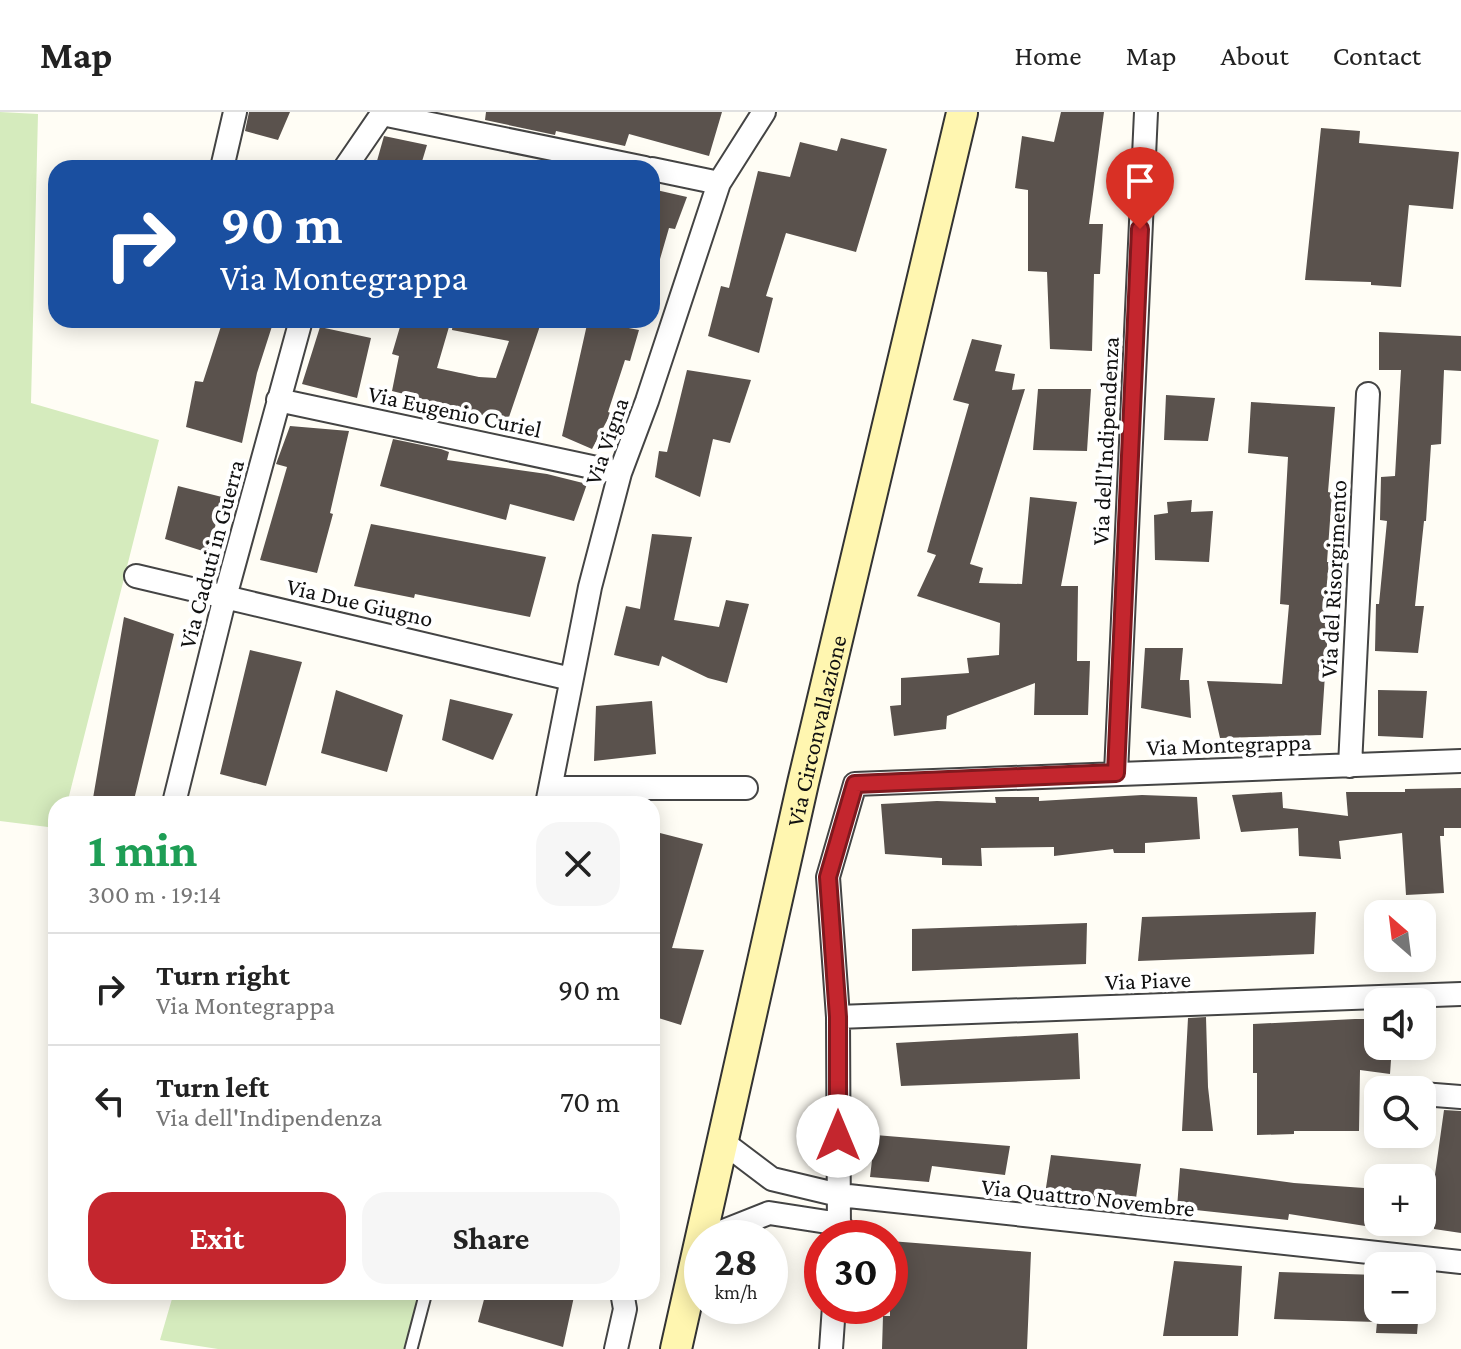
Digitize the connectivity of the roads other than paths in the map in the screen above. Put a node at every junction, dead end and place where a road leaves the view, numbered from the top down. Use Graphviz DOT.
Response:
graph roads {
  1 [pos="235,112"];
  2 [pos="764,112"];
  3 [pos="962,112"];
  4 [pos="978,112"];
  5 [pos="1146,112"];
  6 [pos="224,160"];
  7 [pos="350,160"];
  8 [pos="606,160"];
  9 [pos="660,171"];
  10 [pos="719,183"];
  11 [pos="662,322"];
  12 [pos="299,328"];
  13 [pos="1368,394"];
  14 [pos="278,400"];
  15 [pos="620,473"];
  16 [pos="136,576"];
  17 [pos="225,597"];
  18 [pos="571,679"];
  19 [pos="1461,761"];
  20 [pos="1350,766"];
  21 [pos="1116,773"];
  22 [pos="746,788"];
  23 [pos="176,796"];
  24 [pos="549,796"];
  25 [pos="1461,994"];
  26 [pos="838,1017"];
  27 [pos="1436,1095"];
  28 [pos="1461,1097"];
  29 [pos="723,1142"];
  30 [pos="839,1195"];
  31 [pos="707,1220"];
  32 [pos="751,1220"];
  33 [pos="839,1220"];
  34 [pos="804,1222"];
  35 [pos="1461,1262"];
  36 [pos="424,1300"];
  37 [pos="623,1300"];
  38 [pos="684,1316"];
  39 [pos="833,1324"];
  40 [pos="411,1349"];
  41 [pos="616,1349"];
  42 [pos="676,1349"];
  43 [pos="831,1349"];
  1 -- 6 [label="street"];
  2 -- 10 [label="street, Via Vigna"];
  3 -- 4 [label="main road"];
  3 -- 29 [label="main road, Via Circonvallazione"];
  5 -- 21 [label="street, Via dell'Indipendenza"];
  7 -- 8 [label="street"];
  9 -- 10 [label="street"];
  10 -- 11 [label="street, Via Vigna"];
  11 -- 15 [label="street, Via Vigna"];
  12 -- 14 [label="street, Via Caduti in Guerra"];
  13 -- 20 [label="street, Via del Risorgimento"];
  14 -- 15 [label="street, Via Eugenio Curiel"];
  14 -- 17 [label="street, Via Caduti in Guerra"];
  15 -- 18 [label="street, Via Vigna"];
  16 -- 17 [label="street, Via Due Giugno"];
  17 -- 18 [label="street, Via Due Giugno"];
  17 -- 23 [label="street, Via Caduti in Guerra"];
  18 -- 24 [label="street, Via Vigna"];
  19 -- 20 [label="street, Via Montegrappa"];
  20 -- 21 [label="street, Via Montegrappa"];
  21 -- 26 [label="street, Via Montegrappa"];
  22 -- 24 [label="street"];
  25 -- 26 [label="street, Via Piave"];
  26 -- 30 [label="street"];
  27 -- 28 [label="street"];
  29 -- 30 [label="street, Via Quattro Novembre"];
  29 -- 31 [label="main road, Via Circonvallazione"];
  30 -- 33 [label="street"];
  30 -- 35 [label="street, Via Quattro Novembre"];
  32 -- 34 [label="street"];
  36 -- 40 [label="lane"];
  37 -- 41 [label="street"];
  38 -- 42 [label="main road, Via Circonvallazione"];
  39 -- 43 [label="street"];
}
